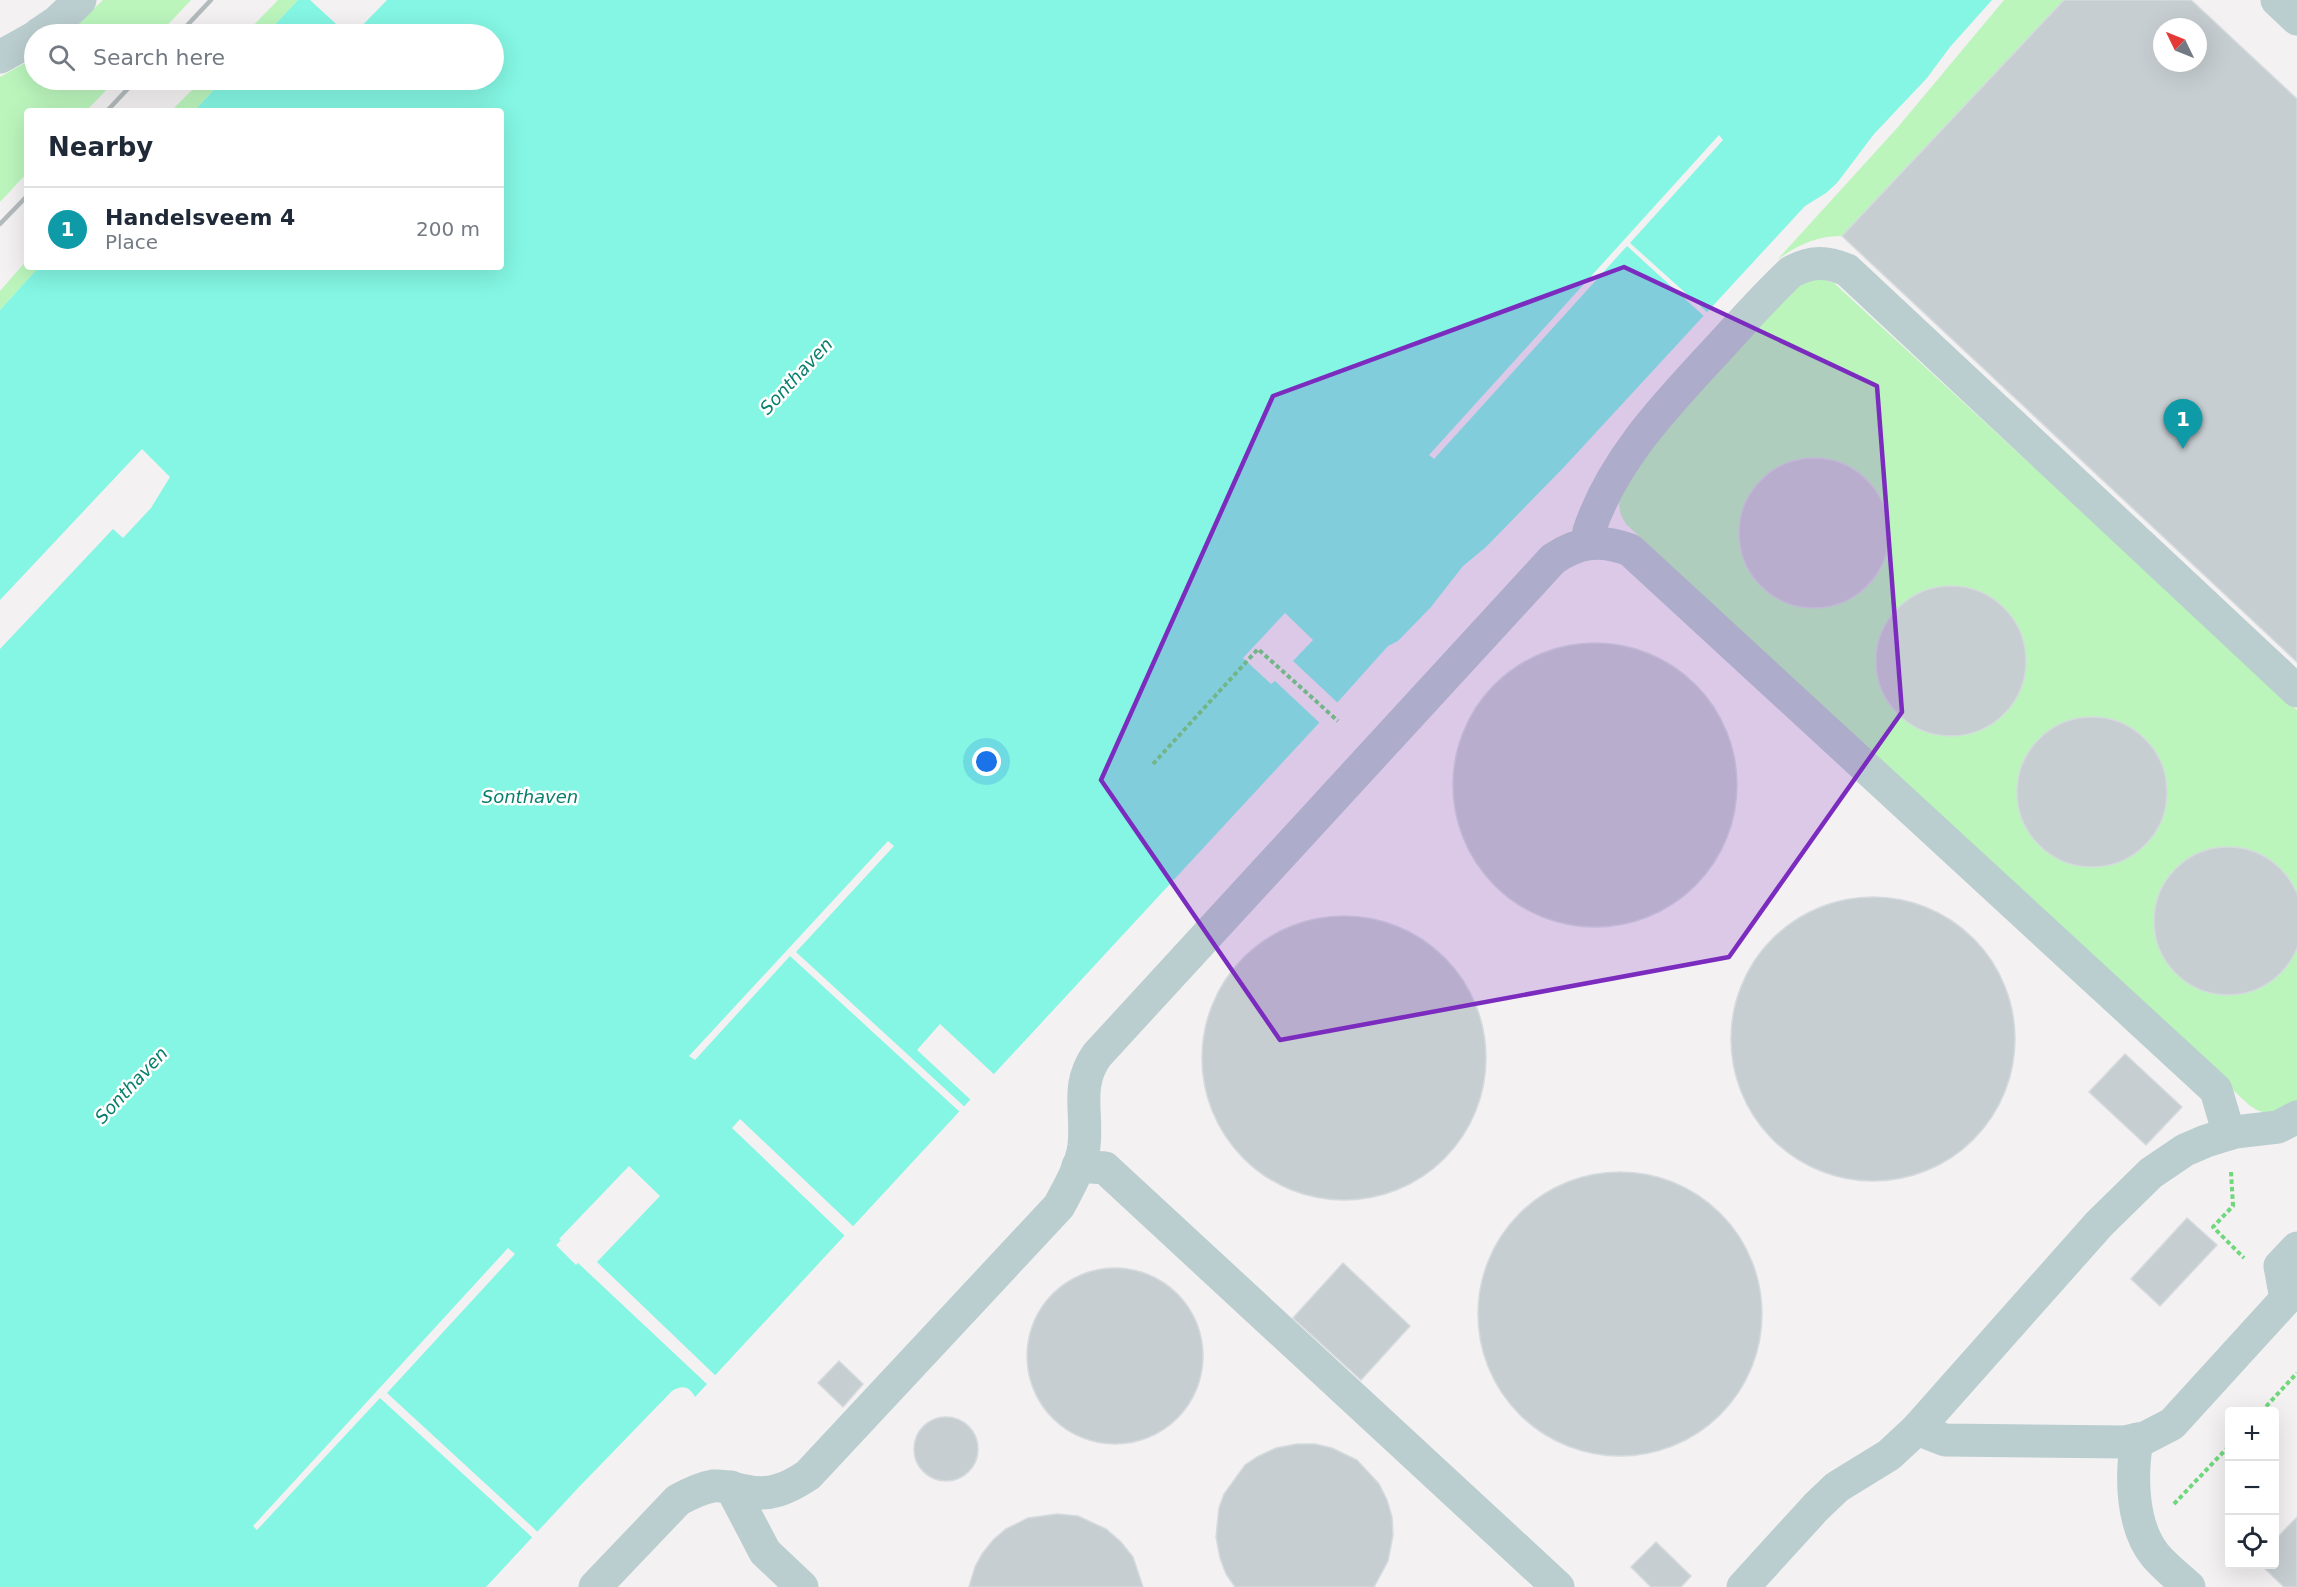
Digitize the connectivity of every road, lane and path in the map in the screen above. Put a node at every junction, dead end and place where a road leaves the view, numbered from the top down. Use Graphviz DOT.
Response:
graph roads {
  1 [pos="80,0"];
  2 [pos="2277,0"];
  3 [pos="2297,19"];
  4 [pos="51,24"];
  5 [pos="24,44"];
  6 [pos="0,57"];
  7 [pos="1594,543"];
  8 [pos="2297,691"];
  9 [pos="1338,721"];
  10 [pos="1153,764"];
  11 [pos="2297,1117"];
  12 [pos="2229,1134"];
  13 [pos="1078,1166"];
  14 [pos="2297,1248"];
  15 [pos="2291,1295"];
  16 [pos="2297,1373"];
  17 [pos="2265,1407"];
  18 [pos="1917,1430"];
  19 [pos="2137,1440"];
  20 [pos="2225,1449"];
  21 [pos="731,1486"];
  22 [pos="2145,1535"];
  23 [pos="595,1587"];
  24 [pos="802,1587"];
  25 [pos="1558,1587"];
  26 [pos="1743,1587"];
  27 [pos="2189,1587"];
  1 -- 4 [label="lane"];
  2 -- 3 [label="lane"];
  5 -- 6 [label="lane"];
  7 -- 8 [label="lane"];
  7 -- 12 [label="lane"];
  7 -- 13 [label="lane"];
  9 -- 10 [label="path"];
  11 -- 12 [label="lane"];
  12 -- 15 [label="path"];
  12 -- 18 [label="lane"];
  13 -- 21 [label="lane"];
  13 -- 25 [label="lane"];
  14 -- 15 [label="lane"];
  15 -- 19 [label="lane"];
  16 -- 17 [label="path"];
  18 -- 19 [label="lane"];
  18 -- 26 [label="lane"];
  19 -- 22 [label="lane"];
  20 -- 22 [label="path"];
  21 -- 23 [label="lane"];
  21 -- 24 [label="lane"];
  22 -- 27 [label="lane"];
}
